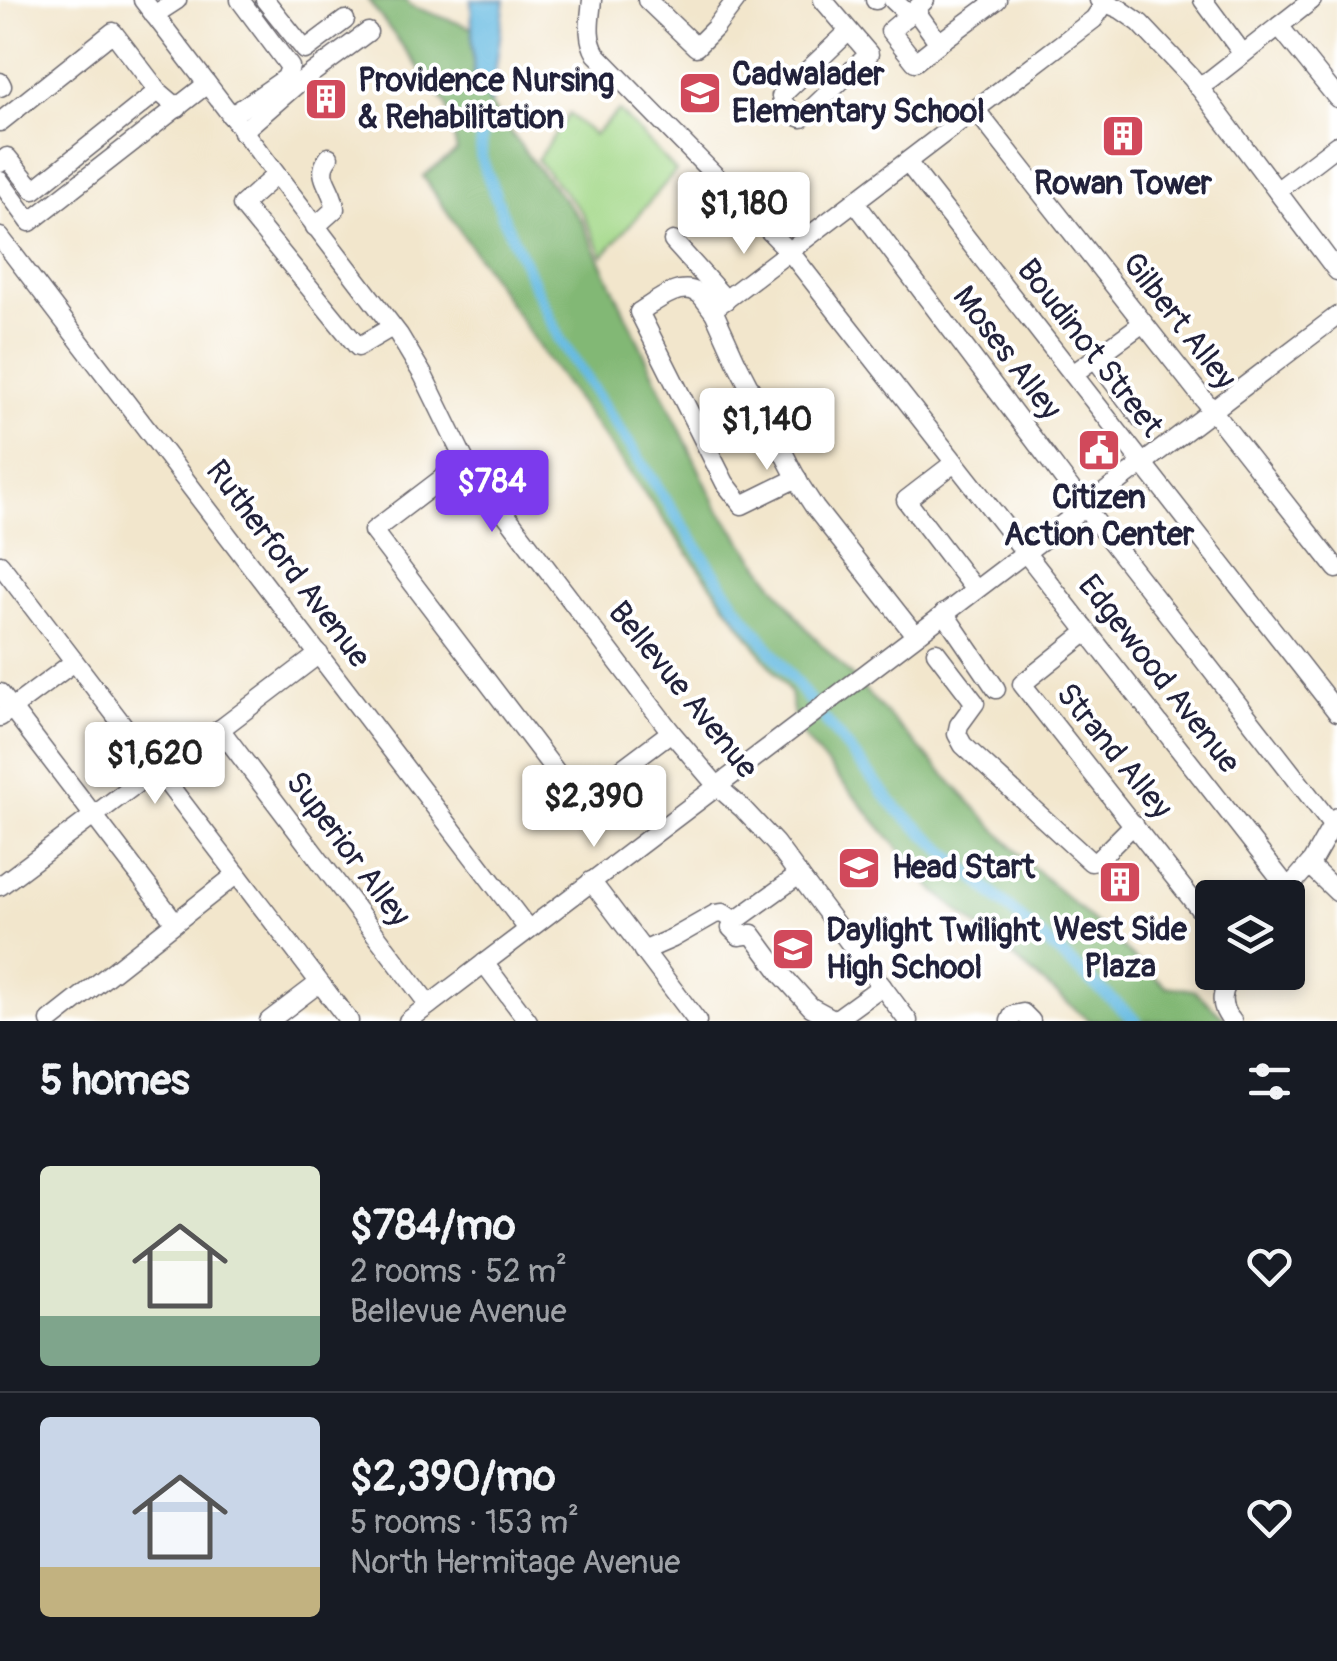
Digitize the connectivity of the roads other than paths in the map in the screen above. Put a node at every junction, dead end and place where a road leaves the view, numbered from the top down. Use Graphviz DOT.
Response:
graph roads {
  1 [pos="176,0"];
  2 [pos="240,0"];
  3 [pos="265,0"];
  4 [pos="592,0"];
  5 [pos="647,0"];
  6 [pos="736,0"];
  7 [pos="823,0"];
  8 [pos="893,0"];
  9 [pos="997,0"];
  10 [pos="1227,0"];
  11 [pos="1312,0"];
  12 [pos="1104,1"];
  13 [pos="1207,6"];
  14 [pos="148,8"];
  15 [pos="916,8"];
  16 [pos="346,20"];
  17 [pos="1279,26"];
  18 [pos="850,31"];
  19 [pos="368,32"];
  20 [pos="939,43"];
  21 [pos="1243,54"];
  22 [pos="207,84"];
  23 [pos="1198,86"];
  24 [pos="158,90"];
  25 [pos="1337,98"];
  26 [pos="178,108"];
  27 [pos="976,109"];
  28 [pos="231,116"];
  29 [pos="0,122"];
  30 [pos="242,132"];
  31 [pos="1337,145"];
  32 [pos="2,156"];
  33 [pos="329,157"];
  34 [pos="907,162"];
  35 [pos="276,176"];
  36 [pos="0,181"];
  37 [pos="1278,190"];
  38 [pos="855,202"];
  39 [pos="315,227"];
  40 [pos="0,236"];
  41 [pos="673,241"];
  42 [pos="790,252"];
  43 [pos="1337,271"];
  44 [pos="720,306"];
  45 [pos="1337,316"];
  46 [pos="1143,323"];
  47 [pos="392,327"];
  48 [pos="1096,358"];
  49 [pos="1073,374"];
  50 [pos="1211,410"];
  51 [pos="1142,420"];
  52 [pos="464,461"];
  53 [pos="954,463"];
  54 [pos="1142,463"];
  55 [pos="797,478"];
  56 [pos="534,483"];
  57 [pos="1085,506"];
  58 [pos="500,507"];
  59 [pos="1025,552"];
  60 [pos="0,564"];
  61 [pos="1337,568"];
  62 [pos="975,590"];
  63 [pos="944,613"];
  64 [pos="1086,632"];
  65 [pos="915,634"];
  66 [pos="936,652"];
  67 [pos="319,654"];
  68 [pos="74,662"];
  69 [pos="1022,684"];
  70 [pos="996,690"];
  71 [pos="975,704"];
  72 [pos="4,706"];
  73 [pos="1337,712"];
  74 [pos="220,729"];
  75 [pos="671,732"];
  76 [pos="158,772"];
  77 [pos="718,788"];
  78 [pos="93,815"];
  79 [pos="1335,821"];
  80 [pos="1134,824"];
  81 [pos="1309,865"];
  82 [pos="237,874"];
  83 [pos="799,875"];
  84 [pos="1274,880"];
  85 [pos="1296,880"];
  86 [pos="591,881"];
  87 [pos="0,886"];
  88 [pos="1337,892"];
  89 [pos="1195,903"];
  90 [pos="736,921"];
  91 [pos="175,922"];
  92 [pos="528,930"];
  93 [pos="643,950"];
  94 [pos="484,963"];
  95 [pos="319,982"];
  96 [pos="882,986"];
  97 [pos="1224,990"];
  98 [pos="429,1005"];
  99 [pos="50,1021"];
  100 [pos="269,1021"];
  101 [pos="349,1021"];
  102 [pos="408,1021"];
  103 [pos="528,1021"];
  104 [pos="697,1021"];
  105 [pos="908,1021"];
  106 [pos="1010,1021"];
  107 [pos="1031,1021"];
  108 [pos="1232,1021"];
  1 -- 14 [label="street"];
  2 -- 28 [label="street"];
  3 -- 16 [label="street"];
  4 -- 42 [label="street, Edgewood Avenue"];
  5 -- 6 [label="street"];
  7 -- 18 [label="street"];
  8 -- 15 [label="street"];
  9 -- 20 [label="street"];
  10 -- 13 [label="street"];
  11 -- 17 [label="street"];
  12 -- 23 [label="street"];
  12 -- 27 [label="street"];
  13 -- 21 [label="street"];
  14 -- 22 [label="street, Bellevue Avenue"];
  15 -- 20 [label="street"];
  15 -- 20 [label="street"];
  17 -- 21 [label="street"];
  17 -- 25 [label="street"];
  18 -- 18 [label="street"];
  19 -- 30 [label="street"];
  21 -- 23 [label="street"];
  22 -- 26 [label="street"];
  22 -- 28 [label="street, Bellevue Avenue"];
  23 -- 37 [label="street"];
  24 -- 26 [label="street"];
  24 -- 29 [label="street"];
  24 -- 32 [label="street"];
  26 -- 36 [label="street"];
  27 -- 34 [label="street"];
  27 -- 46 [label="street, Gilbert Alley"];
  28 -- 30 [label="street, Bellevue Avenue"];
  30 -- 35 [label="street, Bellevue Avenue"];
  31 -- 37 [label="street"];
  33 -- 39 [label="street"];
  34 -- 38 [label="street"];
  34 -- 49 [label="street, Boudinot Street"];
  35 -- 39 [label="street, Bellevue Avenue"];
  35 -- 47 [label="street"];
  37 -- 43 [label="street"];
  38 -- 42 [label="street"];
  38 -- 57 [label="street, Moses Alley"];
  39 -- 47 [label="street, Bellevue Avenue"];
  40 -- 67 [label="street, Rutherford Avenue"];
  41 -- 44 [label="street"];
  42 -- 44 [label="street"];
  42 -- 53 [label="street, Edgewood Avenue"];
  44 -- 55 [label="street"];
  44 -- 55 [label="street"];
  45 -- 50 [label="street"];
  46 -- 48 [label="street"];
  46 -- 50 [label="street, Gilbert Alley"];
  47 -- 52 [label="street, Bellevue Avenue"];
  48 -- 49 [label="street"];
  48 -- 51 [label="street"];
  49 -- 54 [label="street, Boudinot Street"];
  50 -- 54 [label="street"];
  50 -- 61 [label="street, Gilbert Alley"];
  52 -- 58 [label="street, Bellevue Avenue"];
  52 -- 75 [label="street"];
  53 -- 59 [label="street, Edgewood Avenue"];
  53 -- 62 [label="street"];
  54 -- 57 [label="street"];
  54 -- 73 [label="street, Boudinot Street"];
  55 -- 65 [label="street"];
  56 -- 58 [label="street"];
  57 -- 59 [label="street"];
  57 -- 79 [label="street, Moses Alley"];
  58 -- 75 [label="street, Bellevue Avenue"];
  59 -- 62 [label="street"];
  59 -- 64 [label="street, Edgewood Avenue"];
  60 -- 68 [label="street"];
  62 -- 63 [label="street"];
  63 -- 65 [label="street"];
  63 -- 70 [label="street"];
  64 -- 69 [label="street, Strand Alley"];
  64 -- 84 [label="street, Edgewood Avenue"];
  65 -- 77 [label="street"];
  66 -- 71 [label="street"];
  67 -- 74 [label="street"];
  67 -- 92 [label="street, Rutherford Avenue"];
  68 -- 72 [label="street"];
  68 -- 76 [label="street"];
  69 -- 70 [label="street"];
  69 -- 80 [label="street, Strand Alley"];
  70 -- 71 [label="street"];
  71 -- 80 [label="street"];
  72 -- 78 [label="street"];
  74 -- 76 [label="street"];
  74 -- 98 [label="street, Superior Alley"];
  75 -- 77 [label="street, Bellevue Avenue"];
  76 -- 78 [label="street"];
  76 -- 82 [label="street"];
  77 -- 83 [label="street, Bellevue Avenue"];
  77 -- 86 [label="street"];
  78 -- 87 [label="street"];
  78 -- 91 [label="street"];
  79 -- 81 [label="street"];
  80 -- 89 [label="street, Strand Alley"];
  81 -- 85 [label="street"];
  81 -- 88 [label="street"];
  82 -- 91 [label="street"];
  82 -- 95 [label="street"];
  83 -- 90 [label="street"];
  83 -- 96 [label="street, Bellevue Avenue"];
  86 -- 92 [label="street"];
  86 -- 93 [label="street"];
  90 -- 93 [label="street"];
  90 -- 96 [label="street"];
  91 -- 99 [label="street"];
  92 -- 94 [label="street"];
  93 -- 104 [label="street"];
  94 -- 98 [label="street"];
  94 -- 103 [label="street"];
  95 -- 100 [label="street"];
  95 -- 101 [label="street"];
  96 -- 105 [label="street, Bellevue Avenue"];
  97 -- 108 [label="street"];
  98 -- 102 [label="street"];
  106 -- 107 [label="street"];
}
